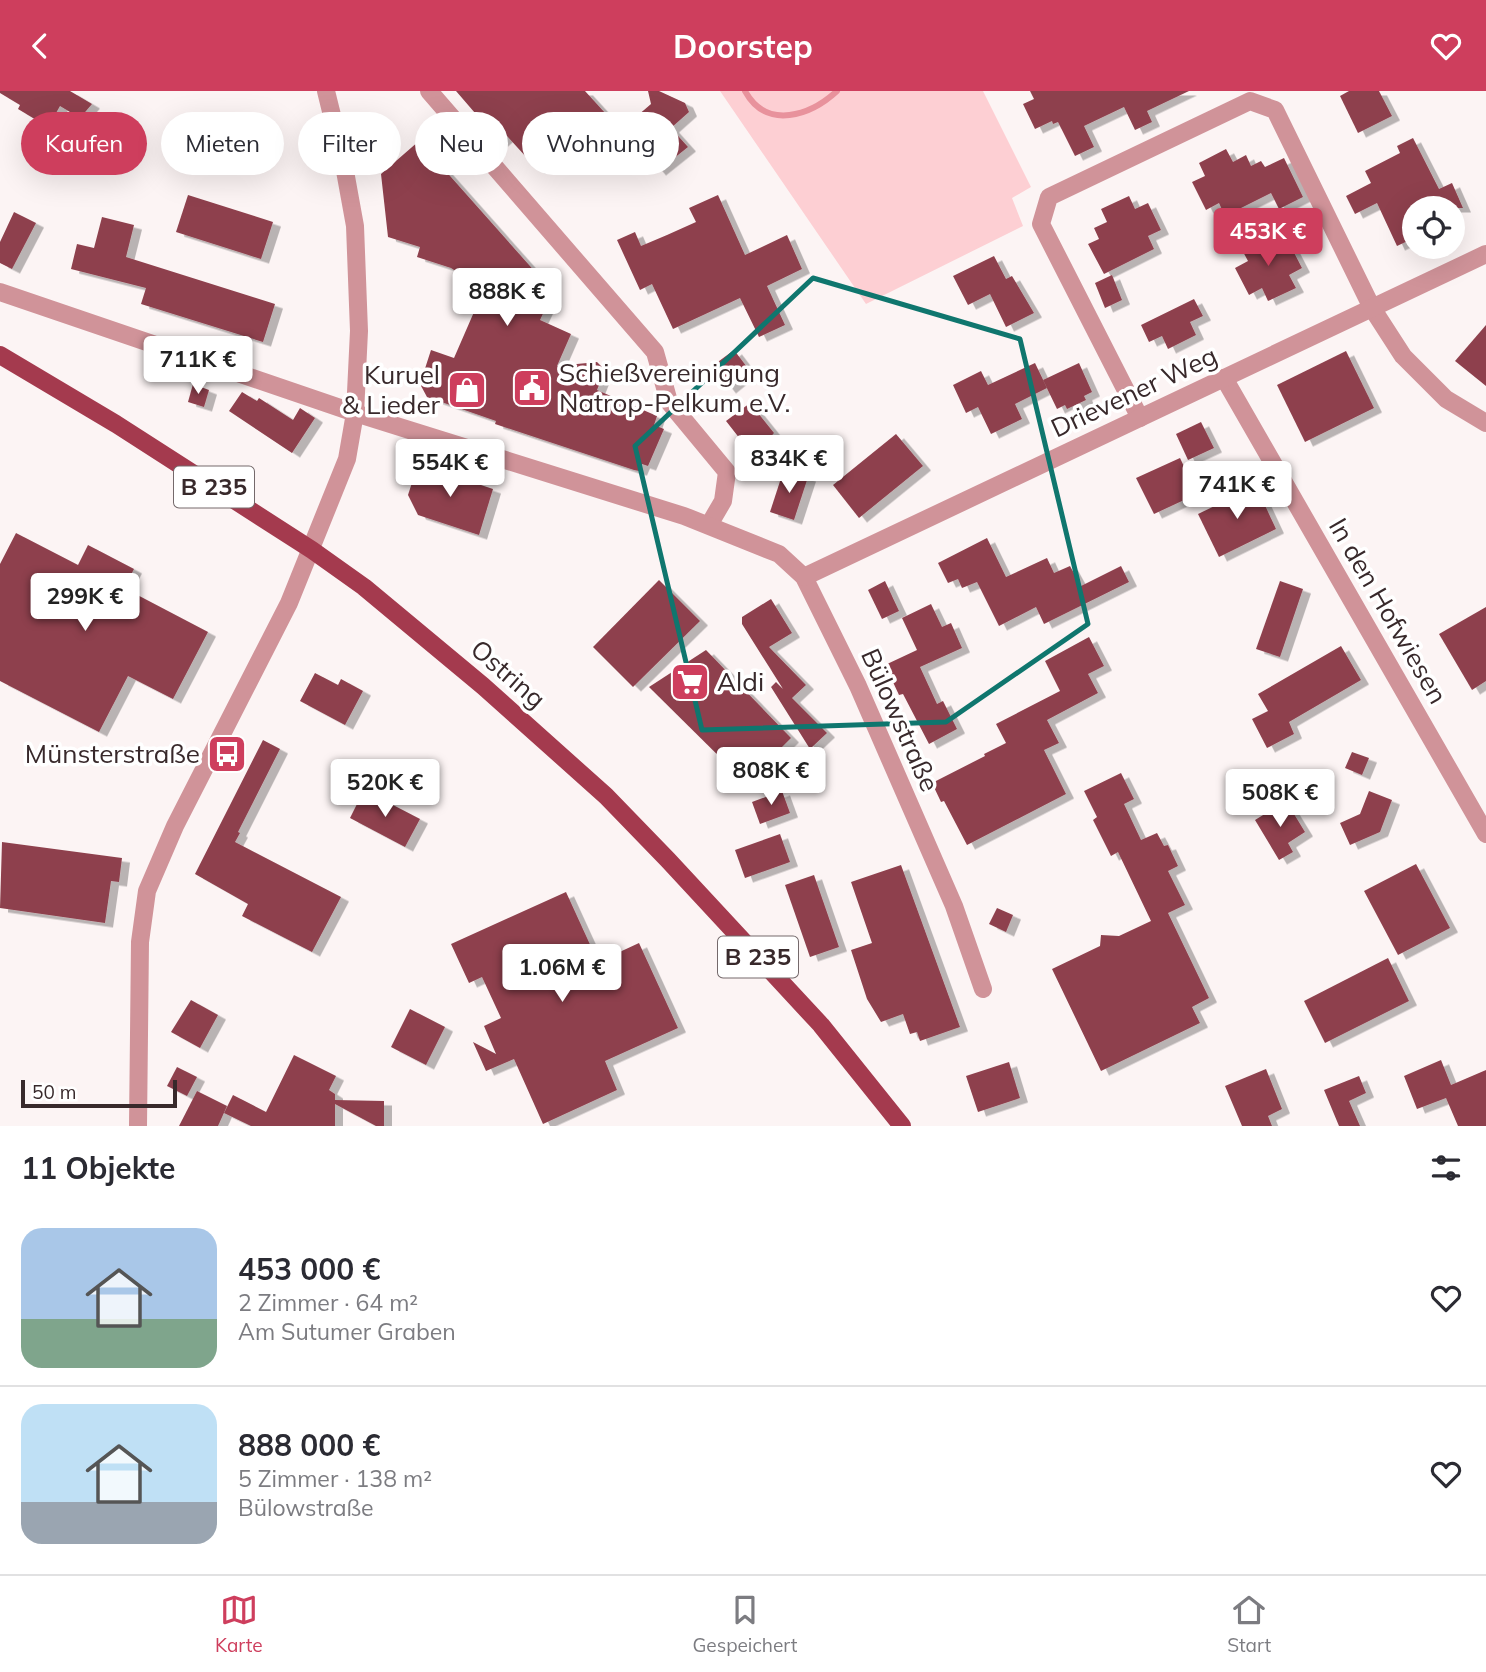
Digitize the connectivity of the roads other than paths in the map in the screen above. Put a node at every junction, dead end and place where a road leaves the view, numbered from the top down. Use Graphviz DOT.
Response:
graph roads {
  1 [pos="326,91"];
  2 [pos="429,91"];
  3 [pos="1486,254"];
  4 [pos="0,292"];
  5 [pos="1372,309"];
  6 [pos="0,355"];
  7 [pos="1224,378"];
  8 [pos="355,413"];
  9 [pos="1140,418"];
  10 [pos="1486,423"];
  11 [pos="709,525"];
  12 [pos="312,550"];
  13 [pos="804,577"];
  14 [pos="1486,834"];
  15 [pos="983,989"];
  16 [pos="138,1126"];
  17 [pos="902,1126"];
  1 -- 8 [label="street"];
  2 -- 11 [label="street"];
  3 -- 5 [label="street, Drievener Weg"];
  4 -- 8 [label="street, Bülowstraße"];
  5 -- 7 [label="street, Drievener Weg"];
  5 -- 9 [label="street"];
  5 -- 10 [label="street"];
  6 -- 12 [label="main road, Ostring / B 235"];
  7 -- 9 [label="street, Drievener Weg"];
  7 -- 14 [label="street, In den Hofwiesen"];
  8 -- 11 [label="street, Bülowstraße"];
  8 -- 12 [label="street"];
  9 -- 13 [label="street, Drievener Weg"];
  11 -- 13 [label="street, Bülowstraße"];
  12 -- 16 [label="street"];
  12 -- 17 [label="main road, Ostring / B 235"];
  13 -- 15 [label="street, Bülowstraße"];
}
